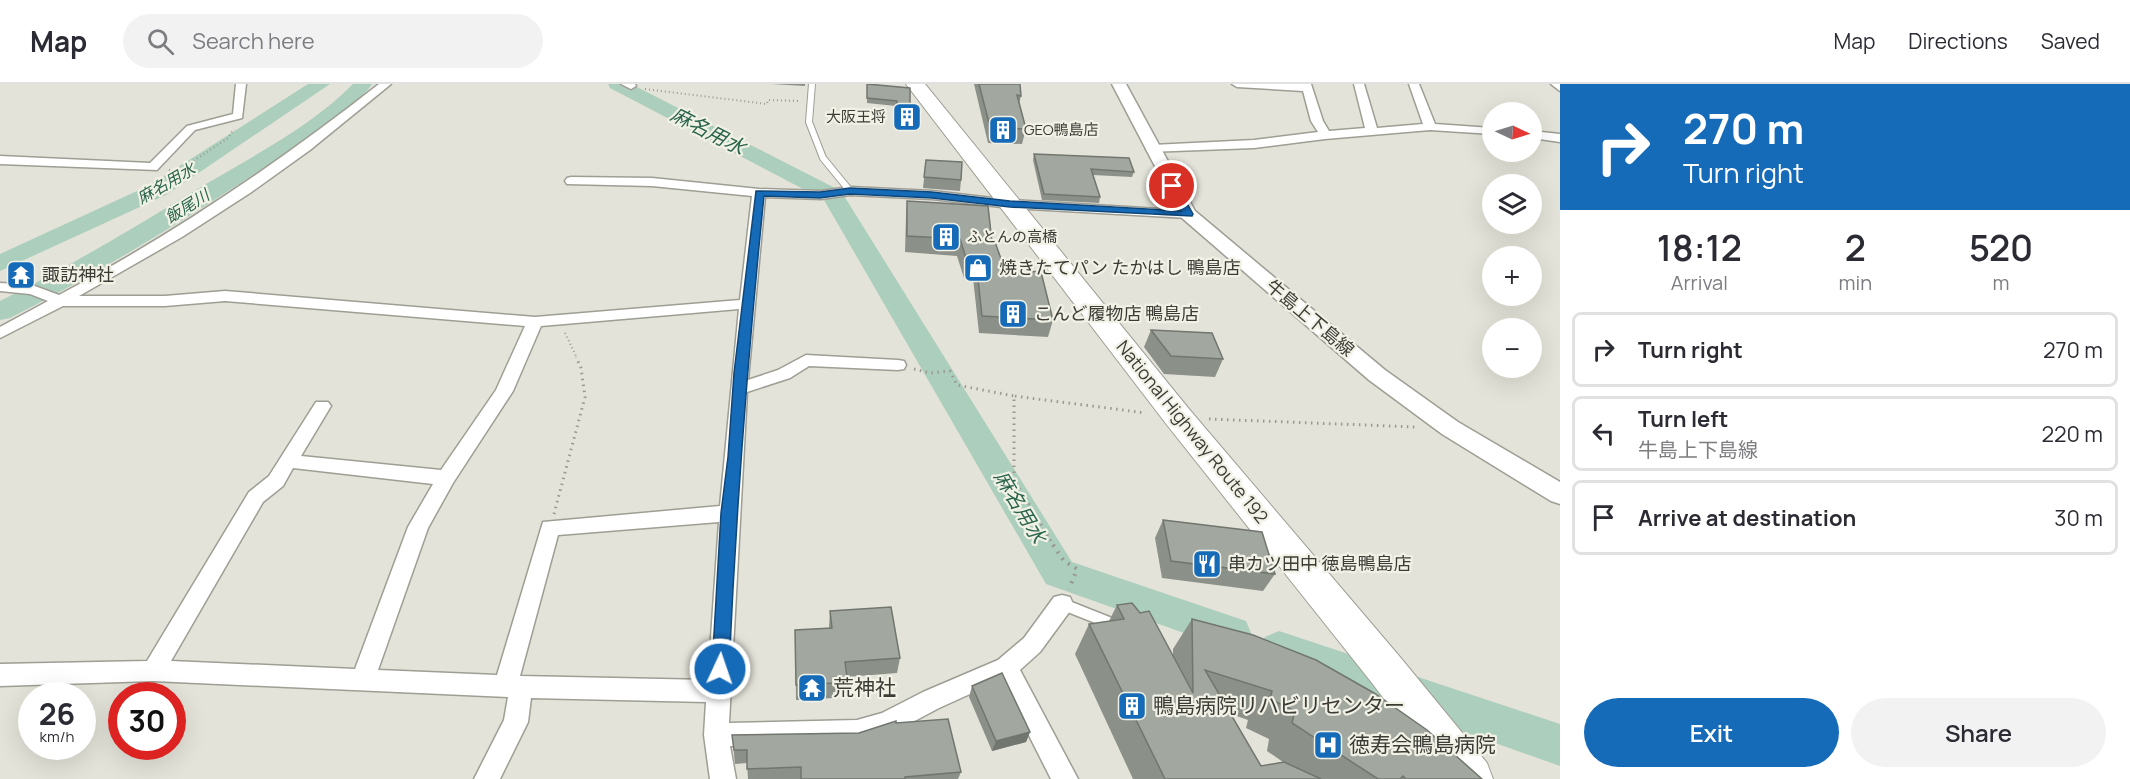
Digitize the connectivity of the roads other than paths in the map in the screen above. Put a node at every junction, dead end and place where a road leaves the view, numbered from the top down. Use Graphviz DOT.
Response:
graph roads {
  1 [pos="242,84"];
  2 [pos="386,84"];
  3 [pos="812,84"];
  4 [pos="915,84"];
  5 [pos="1119,84"];
  6 [pos="1237,84"];
  7 [pos="1248,84"];
  8 [pos="1359,84"];
  9 [pos="1414,84"];
  10 [pos="1556,84"];
  11 [pos="1307,86"];
  12 [pos="1560,88"];
  13 [pos="1430,127"];
  14 [pos="1482,130"];
  15 [pos="1372,132"];
  16 [pos="1325,135"];
  17 [pos="1542,136"];
  18 [pos="1560,138"];
  19 [pos="1152,149"];
  20 [pos="0,160"];
  21 [pos="571,181"];
  22 [pos="844,192"];
  23 [pos="759,193"];
  24 [pos="1010,204"];
  25 [pos="1188,214"];
  26 [pos="0,287"];
  27 [pos="57,299"];
  28 [pos="747,304"];
  29 [pos="535,322"];
  30 [pos="0,333"];
  31 [pos="898,365"];
  32 [pos="739,389"];
  33 [pos="322,406"];
  34 [pos="288,461"];
  35 [pos="446,478"];
  36 [pos="1560,494"];
  37 [pos="729,513"];
  38 [pos="1066,595"];
  39 [pos="1128,630"];
  40 [pos="1006,668"];
  41 [pos="153,671"];
  42 [pos="0,675"];
  43 [pos="363,680"];
  44 [pos="513,686"];
  45 [pos="719,691"];
  46 [pos="716,735"];
  47 [pos="487,779"];
  48 [pos="723,779"];
  49 [pos="1065,779"];
  50 [pos="1471,779"];
  1 -- 20 [label="street"];
  2 -- 27 [label="street"];
  3 -- 22 [label="lane"];
  4 -- 24 [label="highway, National Highway Route 192"];
  5 -- 19 [label="main road, 牛島上下島線"];
  6 -- 7 [label="street"];
  7 -- 11 [label="street"];
  8 -- 15 [label="street"];
  9 -- 13 [label="street"];
  10 -- 12 [label="street"];
  11 -- 16 [label="street"];
  13 -- 14 [label="street"];
  13 -- 15 [label="street"];
  15 -- 16 [label="street"];
  16 -- 19 [label="street"];
  17 -- 18 [label="street"];
  19 -- 25 [label="main road, 牛島上下島線"];
  21 -- 23 [label="street"];
  22 -- 23 [label="street"];
  22 -- 24 [label="street"];
  23 -- 28 [label="street"];
  24 -- 25 [label="street"];
  24 -- 50 [label="highway, National Highway Route 192"];
  25 -- 36 [label="main road, 牛島上下島線"];
  26 -- 27 [label="street"];
  27 -- 29 [label="street"];
  27 -- 30 [label="street"];
  28 -- 29 [label="street"];
  28 -- 32 [label="street"];
  29 -- 35 [label="street"];
  31 -- 32 [label="street"];
  32 -- 37 [label="street"];
  33 -- 34 [label="street"];
  34 -- 35 [label="street"];
  34 -- 41 [label="street"];
  35 -- 43 [label="street"];
  37 -- 44 [label="street"];
  37 -- 45 [label="street"];
  38 -- 39 [label="lane"];
  38 -- 40 [label="street"];
  40 -- 46 [label="street"];
  40 -- 49 [label="street"];
  41 -- 42 [label="street"];
  41 -- 43 [label="street"];
  43 -- 44 [label="street"];
  44 -- 45 [label="street"];
  44 -- 47 [label="street"];
  45 -- 46 [label="street"];
  46 -- 48 [label="street"];
}
